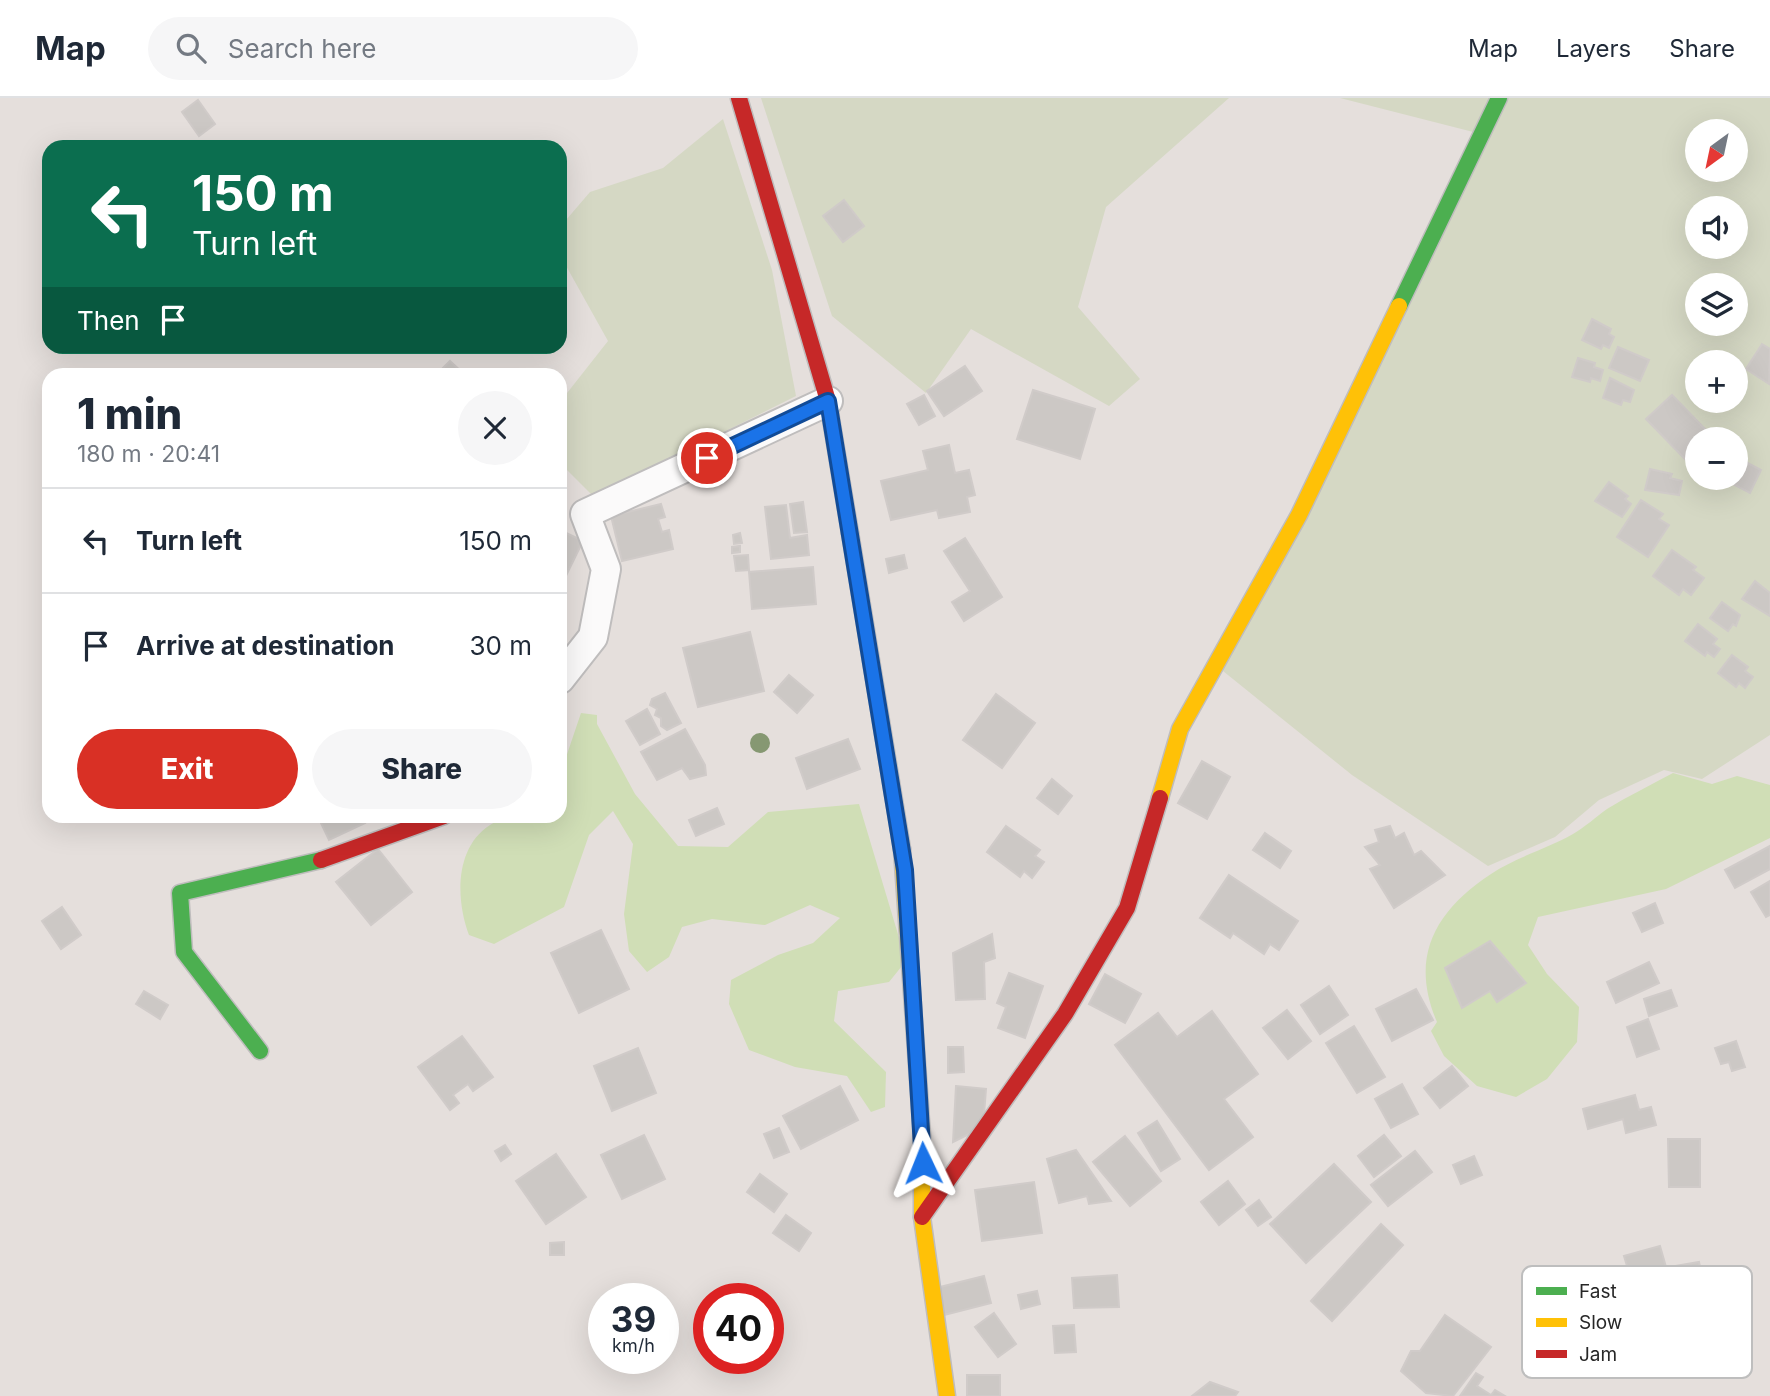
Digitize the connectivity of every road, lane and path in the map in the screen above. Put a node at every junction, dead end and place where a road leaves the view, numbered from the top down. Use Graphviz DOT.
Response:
graph roads {
  1 [pos="739,98"];
  2 [pos="1499,98"];
  3 [pos="828,401"];
  4 [pos="567,670"];
  5 [pos="425,823"];
  6 [pos="260,1051"];
  7 [pos="922,1217"];
  8 [pos="947,1396"];
  1 -- 3 [label="street"];
  2 -- 7 [label="street"];
  3 -- 4 [label="street"];
  3 -- 7 [label="street"];
  5 -- 6 [label="street"];
  7 -- 8 [label="street"];
}
